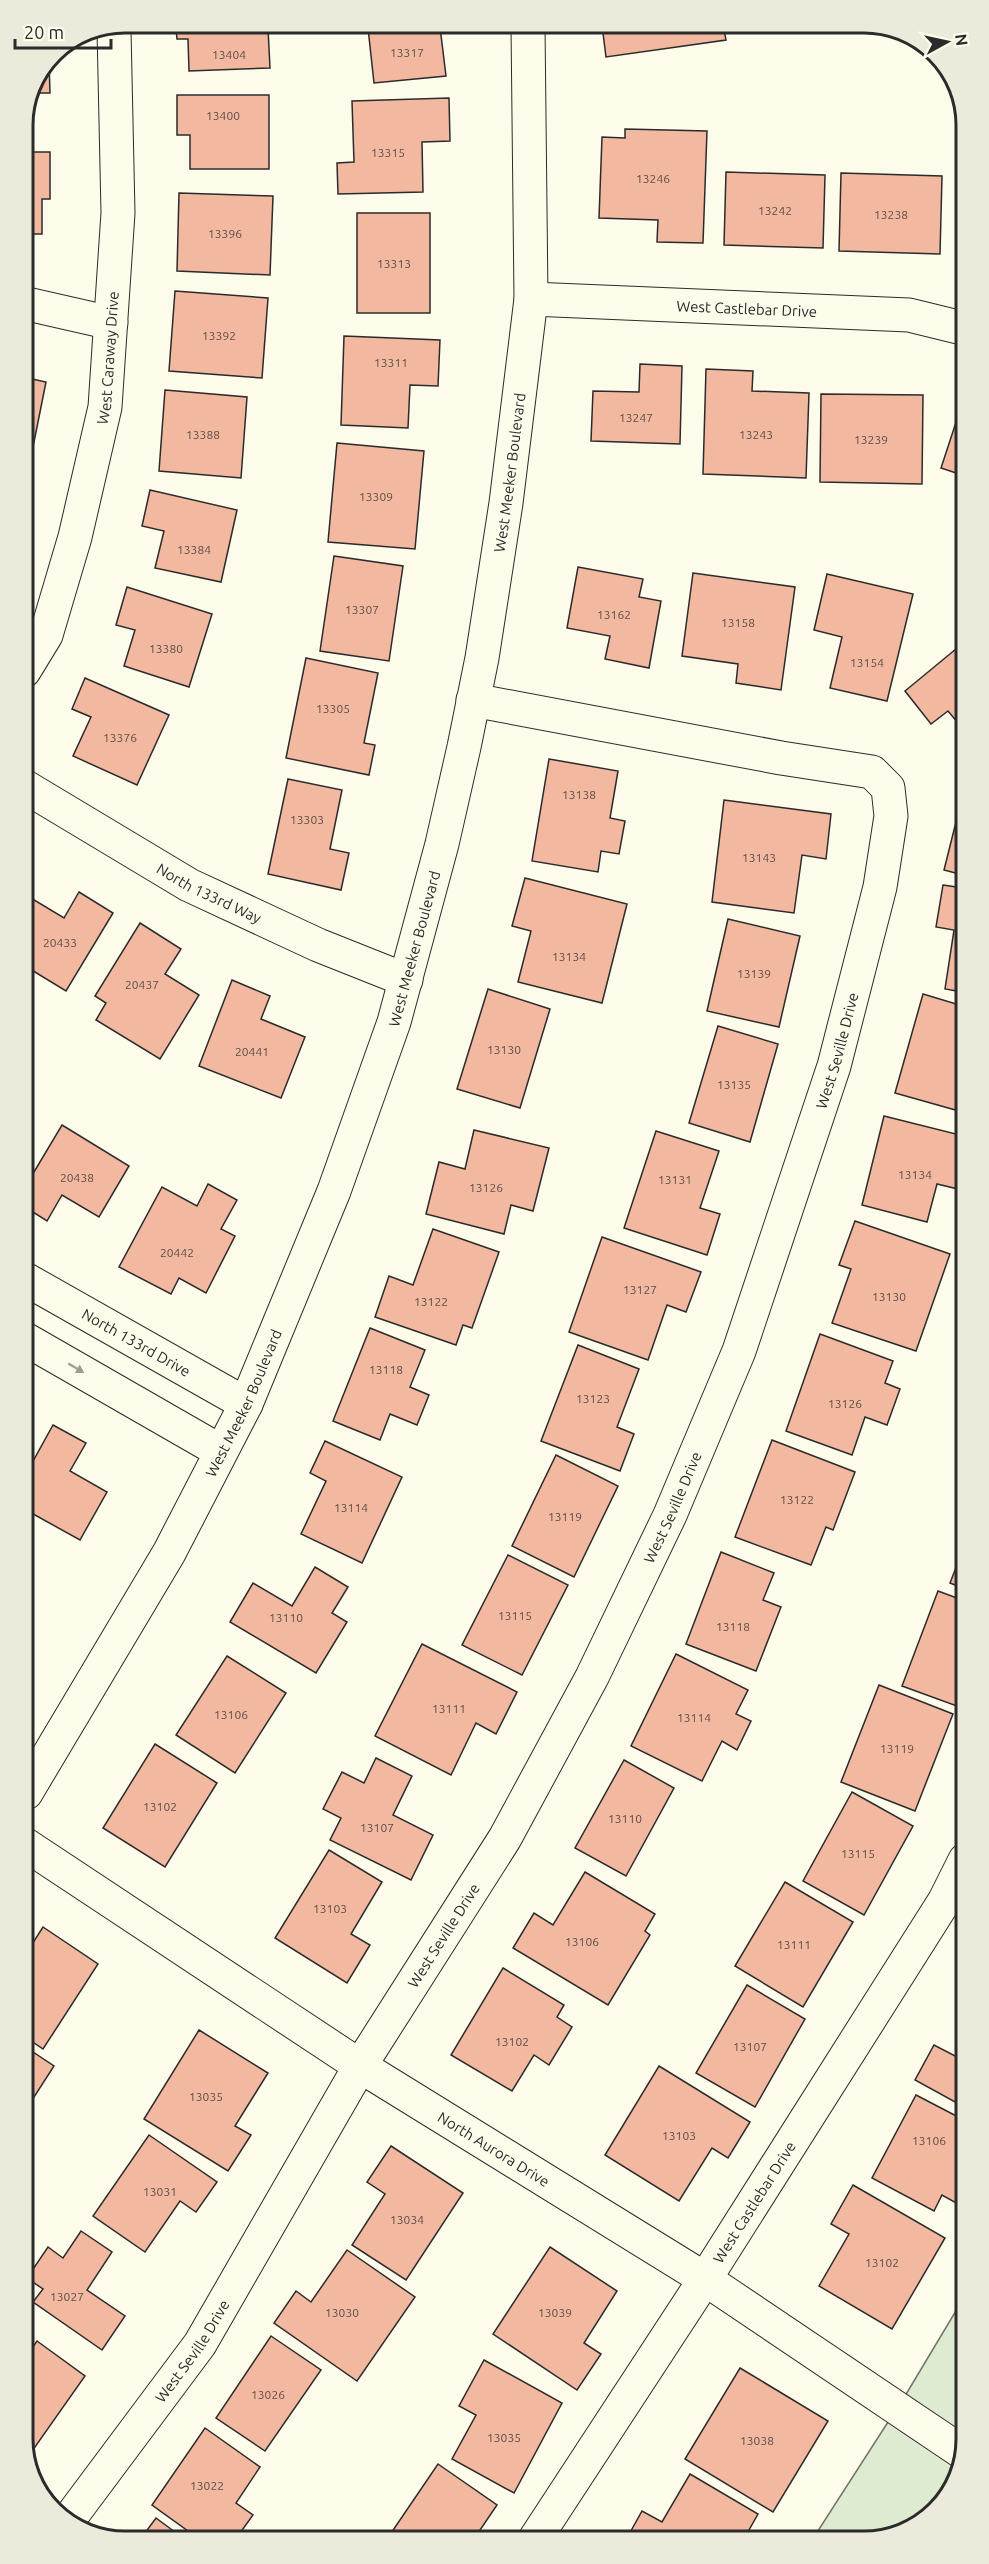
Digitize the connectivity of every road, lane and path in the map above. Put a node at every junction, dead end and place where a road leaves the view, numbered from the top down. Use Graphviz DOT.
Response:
graph roads {
  1 [pos="528,33"];
  2 [pos="114,34"];
  3 [pos="531,298"];
  4 [pos="33,305"];
  5 [pos="111,323"];
  6 [pos="956,326"];
  7 [pos="33,656"];
  8 [pos="473,700"];
  9 [pos="33,791"];
  10 [pos="406,980"];
  11 [pos="33,1284"];
  12 [pos="33,1344"];
  13 [pos="246,1404"];
  14 [pos="220,1451"];
  15 [pos="33,1781"];
  16 [pos="33,1849"];
  17 [pos="956,1878"];
  18 [pos="360,2066"];
  19 [pos="705,2279"];
  20 [pos="955,2447"];
  21 [pos="73,2514"];
  22 [pos="540,2531"];
  1 -- 3 [label="street, West Meeker Boulevard"];
  2 -- 5 [label="street, West Caraway Drive"];
  3 -- 6 [label="street, West Castlebar Drive"];
  3 -- 8 [label="street, West Meeker Boulevard"];
  4 -- 5 [label="street"];
  5 -- 7 [label="street, West Caraway Drive"];
  8 -- 10 [label="street, West Meeker Boulevard"];
  8 -- 18 [label="street, West Seville Drive"];
  9 -- 10 [label="street, North 133rd Way"];
  10 -- 13 [label="street, West Meeker Boulevard"];
  11 -- 13 [label="street, North 133rd Drive"];
  12 -- 14 [label="street, one-way"];
  13 -- 14 [label="street, West Meeker Boulevard"];
  14 -- 15 [label="street, West Meeker Boulevard"];
  16 -- 18 [label="street, North Aurora Drive"];
  17 -- 19 [label="street, West Castlebar Drive"];
  18 -- 19 [label="street, North Aurora Drive"];
  18 -- 21 [label="street, West Seville Drive"];
  19 -- 20 [label="street, North Aurora Drive"];
  19 -- 22 [label="street, West Castlebar Drive"];
}
